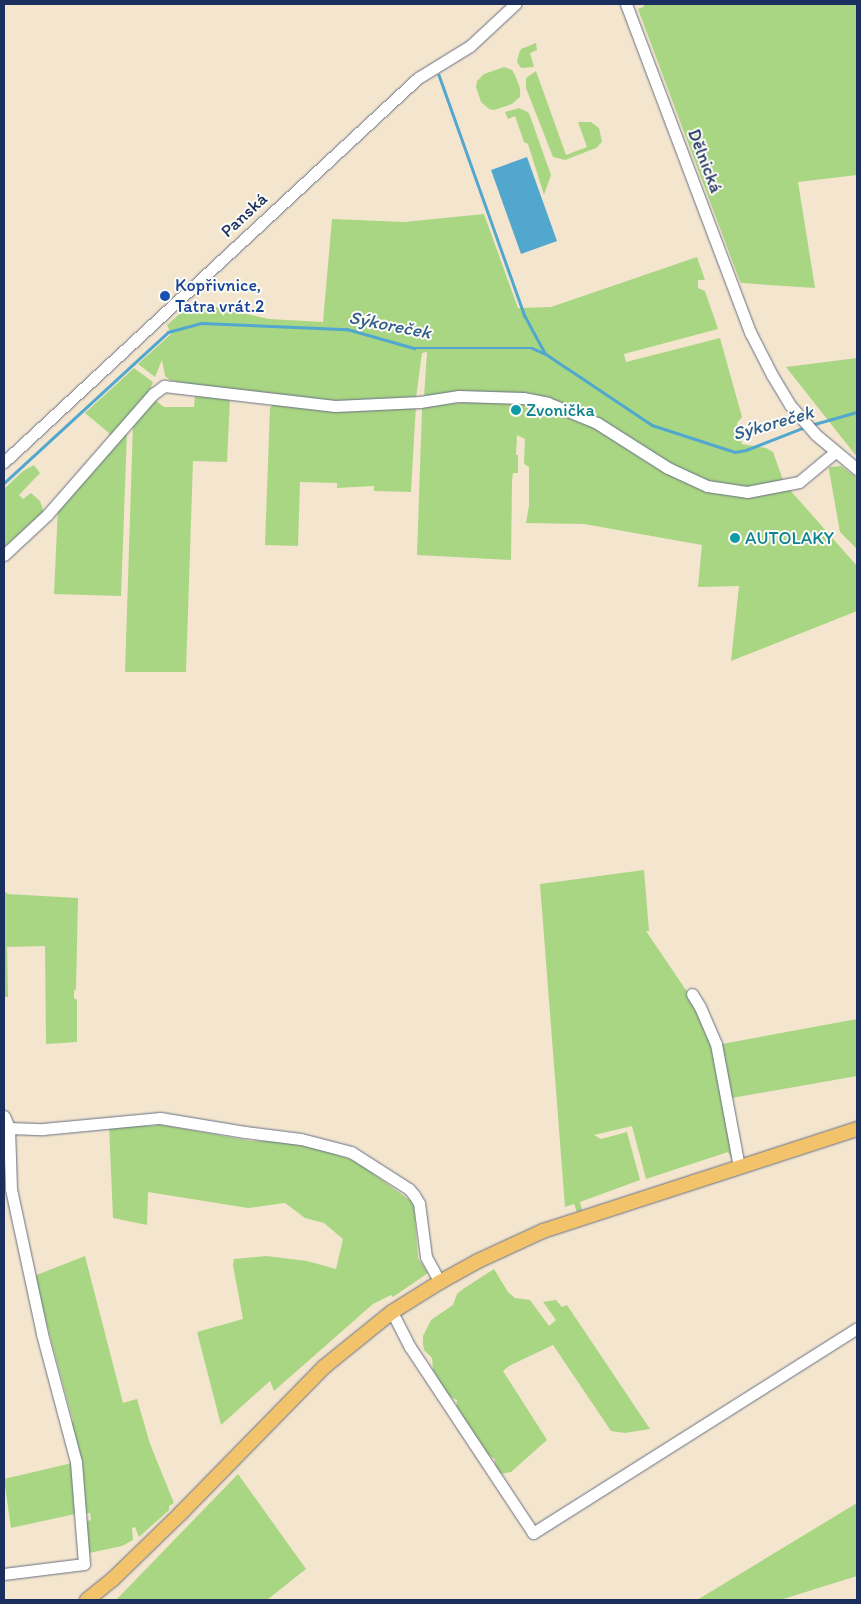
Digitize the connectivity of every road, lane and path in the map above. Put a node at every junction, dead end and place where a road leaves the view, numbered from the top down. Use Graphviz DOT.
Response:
graph roads {
  1 [pos="515,4"];
  2 [pos="626,4"];
  3 [pos="835,452"];
  4 [pos="4,462"];
  5 [pos="857,469"];
  6 [pos="4,555"];
  7 [pos="692,994"];
  8 [pos="4,1116"];
  9 [pos="9,1128"];
  10 [pos="857,1129"];
  11 [pos="739,1167"];
  12 [pos="440,1282"];
  13 [pos="392,1312"];
  14 [pos="857,1328"];
  15 [pos="4,1574"];
  16 [pos="87,1600"];
  1 -- 4 [label="street, Panská"];
  2 -- 3 [label="street, Dělnická"];
  3 -- 5 [label="street, Dělnická"];
  3 -- 6 [label="street"];
  7 -- 11 [label="street"];
  8 -- 9 [label="street"];
  9 -- 12 [label="street"];
  9 -- 15 [label="street"];
  10 -- 11 [label="main road"];
  11 -- 12 [label="main road"];
  12 -- 13 [label="main road"];
  13 -- 14 [label="street"];
  13 -- 16 [label="main road"];
}
